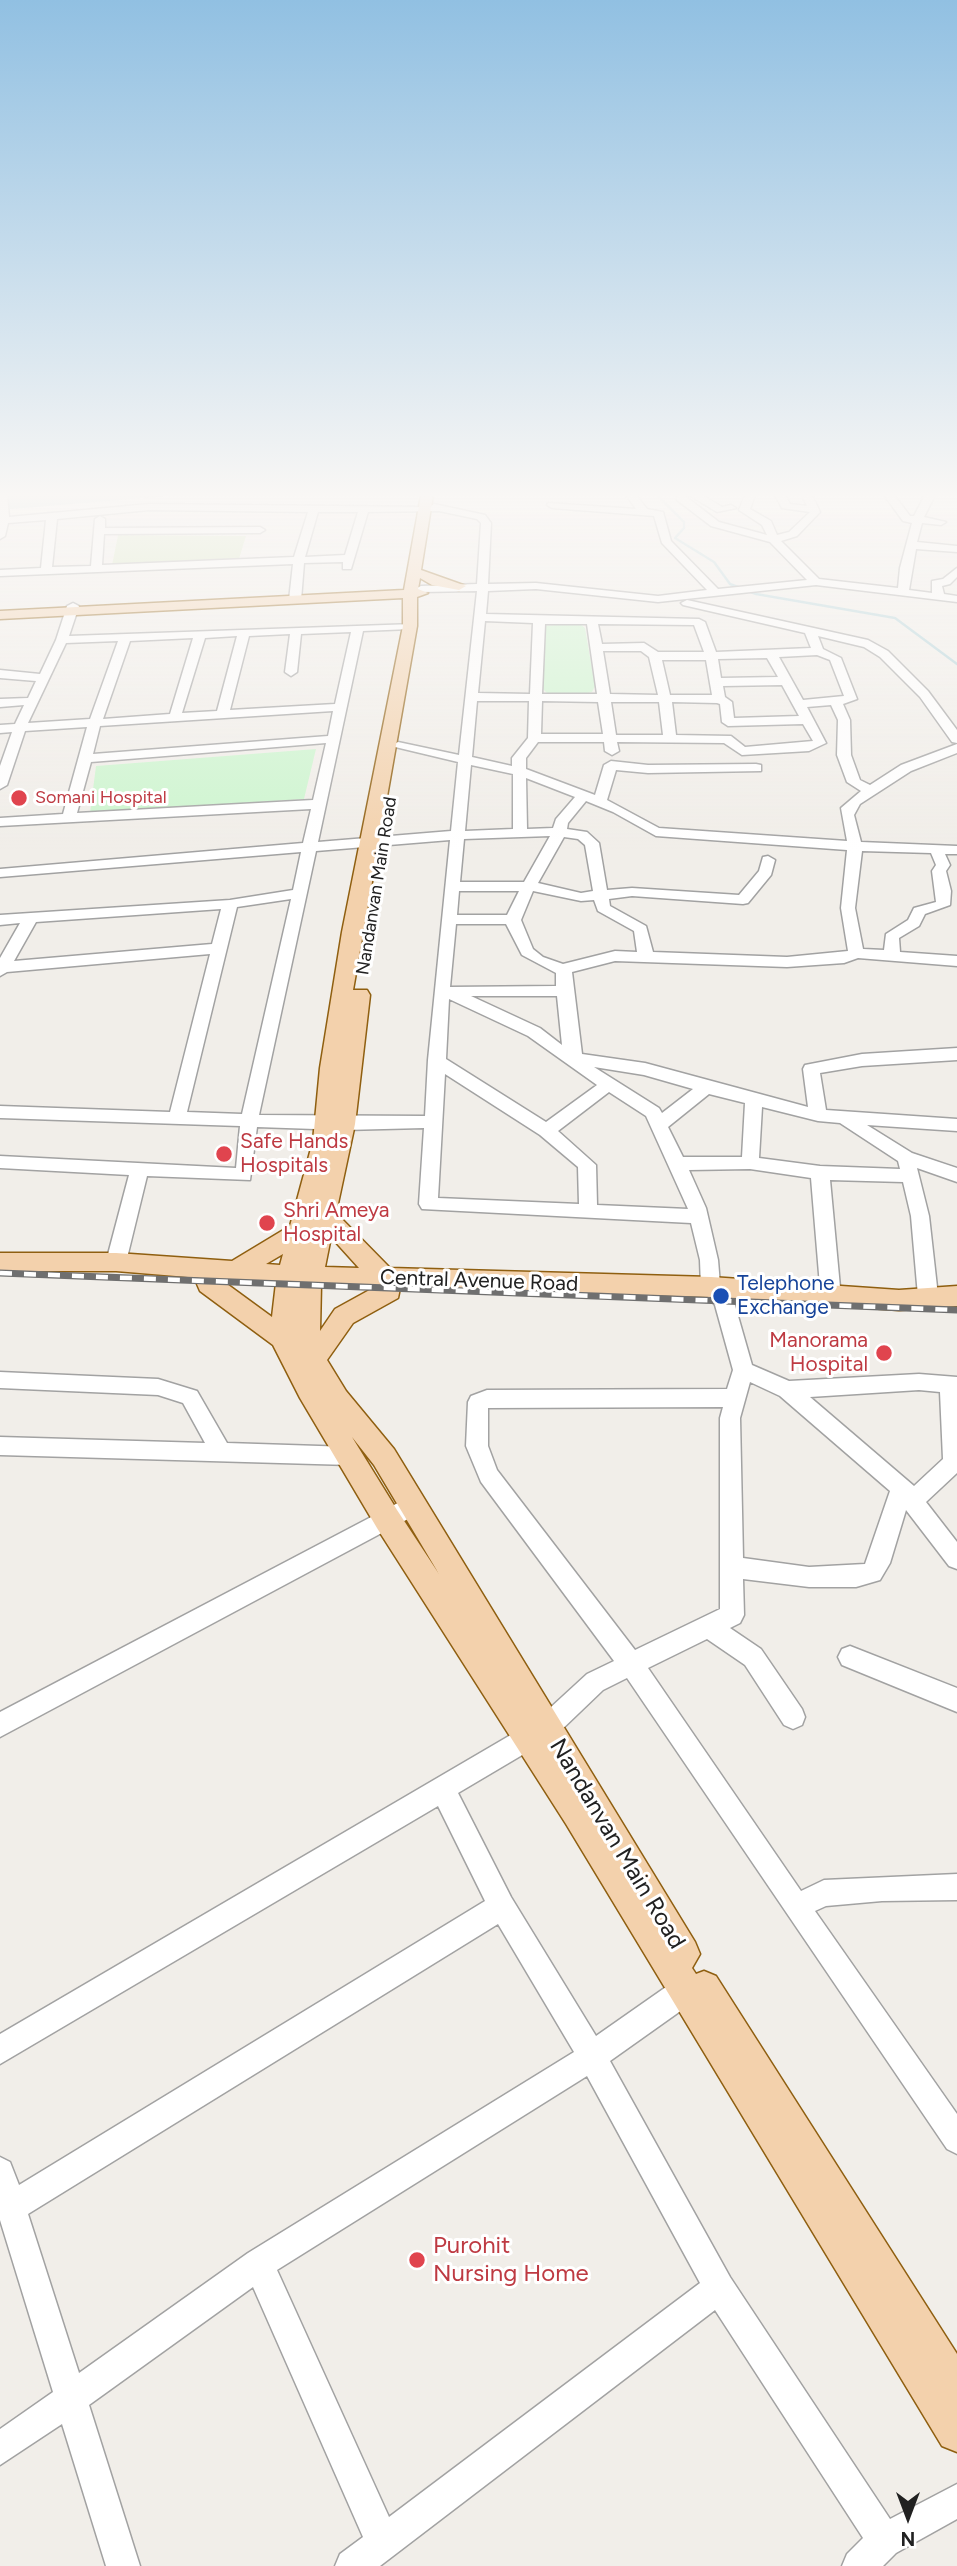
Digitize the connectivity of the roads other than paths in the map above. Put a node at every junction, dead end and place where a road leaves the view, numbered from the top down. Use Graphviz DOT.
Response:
graph roads {
  1 [pos="70,615"];
  2 [pos="407,615"];
  3 [pos="411,615"];
  4 [pos="419,615"];
  5 [pos="697,615"];
  6 [pos="742,615"];
  7 [pos="479,617"];
  8 [pos="410,620"];
  9 [pos="539,620"];
  10 [pos="592,621"];
  11 [pos="699,622"];
  12 [pos="358,628"];
  13 [pos="296,630"];
  14 [pos="810,630"];
  15 [pos="244,632"];
  16 [pos="200,634"];
  17 [pos="125,638"];
  18 [pos="62,640"];
  19 [pos="597,648"];
  20 [pos="644,648"];
  21 [pos="818,651"];
  22 [pos="710,653"];
  23 [pos="771,654"];
  24 [pos="654,656"];
  25 [pos="291,672"];
  26 [pos="0,674"];
  27 [pos="44,678"];
  28 [pos="787,681"];
  29 [pos="716,682"];
  30 [pos="471,697"];
  31 [pos="535,697"];
  32 [pos="605,697"];
  33 [pos="665,698"];
  34 [pos="719,699"];
  35 [pos="33,701"];
  36 [pos="836,701"];
  37 [pos="0,703"];
  38 [pos="799,704"];
  39 [pos="340,707"];
  40 [pos="223,714"];
  41 [pos="175,717"];
  42 [pos="808,720"];
  43 [pos="94,722"];
  44 [pos="728,722"];
  45 [pos="20,727"];
  46 [pos="0,729"];
  47 [pos="534,738"];
  48 [pos="611,738"];
  49 [pos="333,739"];
  50 [pos="670,739"];
  51 [pos="957,739"];
  52 [pos="731,740"];
  53 [pos="398,746"];
  54 [pos="957,748"];
  55 [pos="85,759"];
  56 [pos="464,761"];
  57 [pos="611,765"];
  58 [pos="756,768"];
  59 [pos="519,771"];
  60 [pos="0,785"];
  61 [pos="873,792"];
  62 [pos="583,796"];
  63 [pos="600,802"];
  64 [pos="319,804"];
  65 [pos="69,819"];
  66 [pos="0,822"];
  67 [pos="560,832"];
  68 [pos="520,833"];
  69 [pos="456,835"];
  70 [pos="377,843"];
  71 [pos="855,845"];
  72 [pos="309,846"];
  73 [pos="957,850"];
  74 [pos="937,851"];
  75 [pos="768,860"];
  76 [pos="0,873"];
  77 [pos="529,886"];
  78 [pos="451,887"];
  79 [pos="299,892"];
  80 [pos="600,895"];
  81 [pos="230,904"];
  82 [pos="31,918"];
  83 [pos="448,919"];
  84 [pos="0,920"];
  85 [pos="513,920"];
  86 [pos="219,948"];
  87 [pos="856,953"];
  88 [pos="892,956"];
  89 [pos="646,957"];
  90 [pos="957,961"];
  91 [pos="2,969"];
  92 [pos="564,970"];
  93 [pos="442,989"];
  94 [pos="564,991"];
  95 [pos="957,1054"];
  96 [pos="436,1060"];
  97 [pos="578,1062"];
  98 [pos="609,1084"];
  99 [pos="706,1087"];
  100 [pos="754,1101"];
  101 [pos="0,1112"];
  102 [pos="818,1115"];
  103 [pos="177,1118"];
  104 [pos="844,1118"];
  105 [pos="249,1120"];
  106 [pos="431,1122"];
  107 [pos="335,1123"];
  108 [pos="659,1125"];
  109 [pos="957,1125"];
  110 [pos="546,1131"];
  111 [pos="0,1162"];
  112 [pos="750,1163"];
  113 [pos="677,1164"];
  114 [pos="909,1167"];
  115 [pos="140,1169"];
  116 [pos="820,1173"];
  117 [pos="957,1175"];
  118 [pos="588,1210"];
  119 [pos="323,1214"];
  120 [pos="699,1216"];
  121 [pos="300,1231"];
  122 [pos="0,1262"];
  123 [pos="116,1262"];
  124 [pos="236,1271"];
  125 [pos="0,1272"];
  126 [pos="298,1283"];
  127 [pos="209,1284"];
  128 [pos="387,1285"];
  129 [pos="718,1295"];
  130 [pos="928,1296"];
  131 [pos="957,1296"];
  132 [pos="831,1298"];
  133 [pos="957,1306"];
  134 [pos="282,1338"];
  135 [pos="313,1360"];
  136 [pos="743,1370"];
  137 [pos="0,1380"];
  138 [pos="954,1385"];
  139 [pos="787,1390"];
  140 [pos="736,1398"];
  141 [pos="0,1446"];
  142 [pos="221,1452"];
  143 [pos="350,1456"];
  144 [pos="955,1463"];
  145 [pos="907,1495"];
  146 [pos="400,1512"];
  147 [pos="954,1551"];
  148 [pos="732,1567"];
  149 [pos="708,1626"];
  150 [pos="850,1657"];
  151 [pos="631,1664"];
  152 [pos="957,1700"];
  153 [pos="793,1717"];
  154 [pos="0,1725"];
  155 [pos="537,1732"];
  156 [pos="443,1790"];
  157 [pos="957,1887"];
  158 [pos="502,1906"];
  159 [pos="796,1907"];
  160 [pos="686,1990"];
  161 [pos="0,2050"];
  162 [pos="591,2057"];
  163 [pos="957,2139"];
  164 [pos="0,2172"];
  165 [pos="11,2207"];
  166 [pos="259,2264"];
  167 [pos="719,2288"];
  168 [pos="957,2391"];
  169 [pos="71,2398"];
  170 [pos="957,2431"];
  171 [pos="0,2449"];
  172 [pos="957,2501"];
  173 [pos="884,2540"];
  174 [pos="383,2543"];
  175 [pos="123,2566"];
  176 [pos="352,2566"];
  177 [pos="859,2566"];
  1 -- 18 [label="street"];
  2 -- 8 [label="main road"];
  3 -- 8 [label="main road"];
  4 -- 53 [label="main road, Nandanvan Main Road"];
  5 -- 11 [label="street"];
  6 -- 14 [label="street"];
  7 -- 9 [label="street"];
  7 -- 30 [label="street"];
  8 -- 12 [label="street"];
  8 -- 70 [label="main road"];
  9 -- 10 [label="street"];
  9 -- 31 [label="street"];
  10 -- 11 [label="street"];
  10 -- 19 [label="street"];
  11 -- 22 [label="street"];
  12 -- 13 [label="street"];
  12 -- 39 [label="street"];
  13 -- 15 [label="street"];
  13 -- 25 [label="street"];
  14 -- 21 [label="street"];
  14 -- 51 [label="street"];
  15 -- 16 [label="street"];
  15 -- 40 [label="street"];
  16 -- 17 [label="street"];
  16 -- 41 [label="street"];
  17 -- 18 [label="street"];
  17 -- 43 [label="street"];
  18 -- 27 [label="street"];
  19 -- 20 [label="street"];
  19 -- 32 [label="street"];
  20 -- 22 [label="street"];
  20 -- 24 [label="street"];
  21 -- 23 [label="street"];
  21 -- 36 [label="street"];
  22 -- 23 [label="street"];
  22 -- 24 [label="street"];
  22 -- 29 [label="street"];
  23 -- 28 [label="street"];
  24 -- 33 [label="street"];
  26 -- 27 [label="street"];
  27 -- 35 [label="street"];
  28 -- 29 [label="street"];
  28 -- 38 [label="street"];
  29 -- 34 [label="street"];
  30 -- 31 [label="street"];
  30 -- 56 [label="street"];
  31 -- 32 [label="street"];
  31 -- 47 [label="street"];
  32 -- 33 [label="street"];
  32 -- 48 [label="street"];
  33 -- 34 [label="street"];
  33 -- 50 [label="street"];
  34 -- 44 [label="street"];
  35 -- 37 [label="street"];
  35 -- 45 [label="street"];
  36 -- 38 [label="street"];
  36 -- 61 [label="street"];
  38 -- 42 [label="street"];
  39 -- 40 [label="street"];
  39 -- 49 [label="street"];
  40 -- 41 [label="street"];
  41 -- 43 [label="street"];
  42 -- 44 [label="street"];
  42 -- 52 [label="street"];
  43 -- 45 [label="street"];
  43 -- 55 [label="street"];
  44 -- 52 [label="street"];
  45 -- 46 [label="street"];
  45 -- 60 [label="street"];
  47 -- 48 [label="street"];
  47 -- 59 [label="street"];
  48 -- 50 [label="street"];
  48 -- 57 [label="street"];
  49 -- 55 [label="street"];
  49 -- 64 [label="street"];
  50 -- 52 [label="street"];
  53 -- 56 [label="street"];
  53 -- 70 [label="main road, Nandanvan Main Road"];
  54 -- 61 [label="street"];
  55 -- 65 [label="street"];
  56 -- 59 [label="street"];
  56 -- 69 [label="street"];
  57 -- 58 [label="street"];
  57 -- 63 [label="street"];
  59 -- 62 [label="street"];
  59 -- 68 [label="street"];
  61 -- 71 [label="street"];
  62 -- 63 [label="street"];
  62 -- 67 [label="street"];
  63 -- 71 [label="street"];
  64 -- 65 [label="street"];
  64 -- 72 [label="street"];
  65 -- 66 [label="street"];
  67 -- 68 [label="street"];
  67 -- 77 [label="street"];
  67 -- 80 [label="street"];
  68 -- 69 [label="street"];
  69 -- 70 [label="street"];
  69 -- 78 [label="street"];
  70 -- 72 [label="street"];
  70 -- 107 [label="main road, Nandanvan Main Road"];
  71 -- 74 [label="street"];
  71 -- 87 [label="street"];
  72 -- 76 [label="street"];
  72 -- 79 [label="street"];
  73 -- 74 [label="street"];
  74 -- 88 [label="street"];
  75 -- 80 [label="street"];
  77 -- 78 [label="street"];
  77 -- 80 [label="street"];
  77 -- 85 [label="street"];
  78 -- 83 [label="street"];
  79 -- 81 [label="street"];
  79 -- 105 [label="street"];
  80 -- 89 [label="street"];
  81 -- 82 [label="street"];
  81 -- 86 [label="street"];
  82 -- 84 [label="street"];
  82 -- 91 [label="street"];
  83 -- 85 [label="street"];
  83 -- 93 [label="street"];
  85 -- 92 [label="street"];
  86 -- 91 [label="street"];
  86 -- 103 [label="street"];
  87 -- 88 [label="street"];
  87 -- 89 [label="street"];
  88 -- 90 [label="street"];
  89 -- 92 [label="street"];
  92 -- 94 [label="street"];
  93 -- 94 [label="street"];
  93 -- 96 [label="street"];
  93 -- 97 [label="street"];
  94 -- 97 [label="street"];
  95 -- 102 [label="street"];
  96 -- 106 [label="street"];
  96 -- 110 [label="street"];
  97 -- 98 [label="street"];
  97 -- 99 [label="street"];
  98 -- 108 [label="street"];
  98 -- 110 [label="street"];
  99 -- 100 [label="street"];
  99 -- 108 [label="street"];
  100 -- 102 [label="street"];
  100 -- 112 [label="street"];
  101 -- 103 [label="street"];
  102 -- 104 [label="street"];
  103 -- 105 [label="street"];
  104 -- 109 [label="street"];
  104 -- 114 [label="street"];
  105 -- 107 [label="street"];
  105 -- 115 [label="street"];
  106 -- 107 [label="street"];
  106 -- 118 [label="street"];
  107 -- 119 [label="main road, Nandanvan Main Road"];
  107 -- 121 [label="main road"];
  108 -- 113 [label="street"];
  110 -- 118 [label="street"];
  111 -- 115 [label="street"];
  112 -- 113 [label="street"];
  112 -- 116 [label="street"];
  113 -- 120 [label="street"];
  114 -- 116 [label="street"];
  114 -- 117 [label="street"];
  114 -- 130 [label="street"];
  115 -- 123 [label="street"];
  116 -- 132 [label="street"];
  118 -- 120 [label="street"];
  119 -- 126 [label="main road, Nandanvan Main Road"];
  119 -- 128 [label="main road"];
  120 -- 129 [label="street"];
  121 -- 124 [label="main road"];
  121 -- 126 [label="main road"];
  122 -- 123 [label="main road"];
  123 -- 124 [label="main road"];
  124 -- 126 [label="main road"];
  125 -- 127 [label="main road"];
  126 -- 127 [label="main road"];
  126 -- 128 [label="main road"];
  126 -- 134 [label="main road"];
  126 -- 135 [label="main road, Nandanvan Main Road"];
  127 -- 134 [label="main road"];
  128 -- 129 [label="main road"];
  128 -- 135 [label="main road"];
  129 -- 132 [label="main road"];
  129 -- 133 [label="main road"];
  129 -- 136 [label="street"];
  130 -- 131 [label="main road"];
  130 -- 132 [label="main road"];
  134 -- 143 [label="main road"];
  135 -- 146 [label="main road, Nandanvan Main Road"];
  136 -- 139 [label="street"];
  136 -- 140 [label="street"];
  137 -- 142 [label="street"];
  138 -- 139 [label="street"];
  138 -- 144 [label="street"];
  139 -- 145 [label="street"];
  140 -- 148 [label="street"];
  140 -- 151 [label="street"];
  141 -- 142 [label="street"];
  142 -- 143 [label="street"];
  143 -- 146 [label="main road"];
  144 -- 145 [label="street"];
  145 -- 147 [label="street"];
  145 -- 148 [label="street"];
  146 -- 154 [label="street"];
  146 -- 155 [label="main road, Nandanvan Main Road"];
  148 -- 149 [label="street"];
  149 -- 151 [label="street"];
  149 -- 153 [label="street"];
  150 -- 152 [label="street"];
  151 -- 155 [label="street"];
  151 -- 159 [label="street"];
  155 -- 156 [label="street"];
  155 -- 160 [label="main road"];
  155 -- 168 [label="main road, Nandanvan Main Road"];
  156 -- 158 [label="street"];
  156 -- 161 [label="street"];
  157 -- 159 [label="street"];
  158 -- 162 [label="street"];
  158 -- 165 [label="street"];
  159 -- 163 [label="street"];
  160 -- 162 [label="street"];
  160 -- 170 [label="main road"];
  162 -- 166 [label="street"];
  162 -- 167 [label="street"];
  164 -- 165 [label="street"];
  165 -- 169 [label="street"];
  166 -- 169 [label="street"];
  166 -- 174 [label="street"];
  167 -- 173 [label="street"];
  167 -- 174 [label="street"];
  169 -- 171 [label="street"];
  169 -- 175 [label="street"];
  172 -- 173 [label="street"];
  173 -- 177 [label="street"];
  174 -- 176 [label="street"];
}
